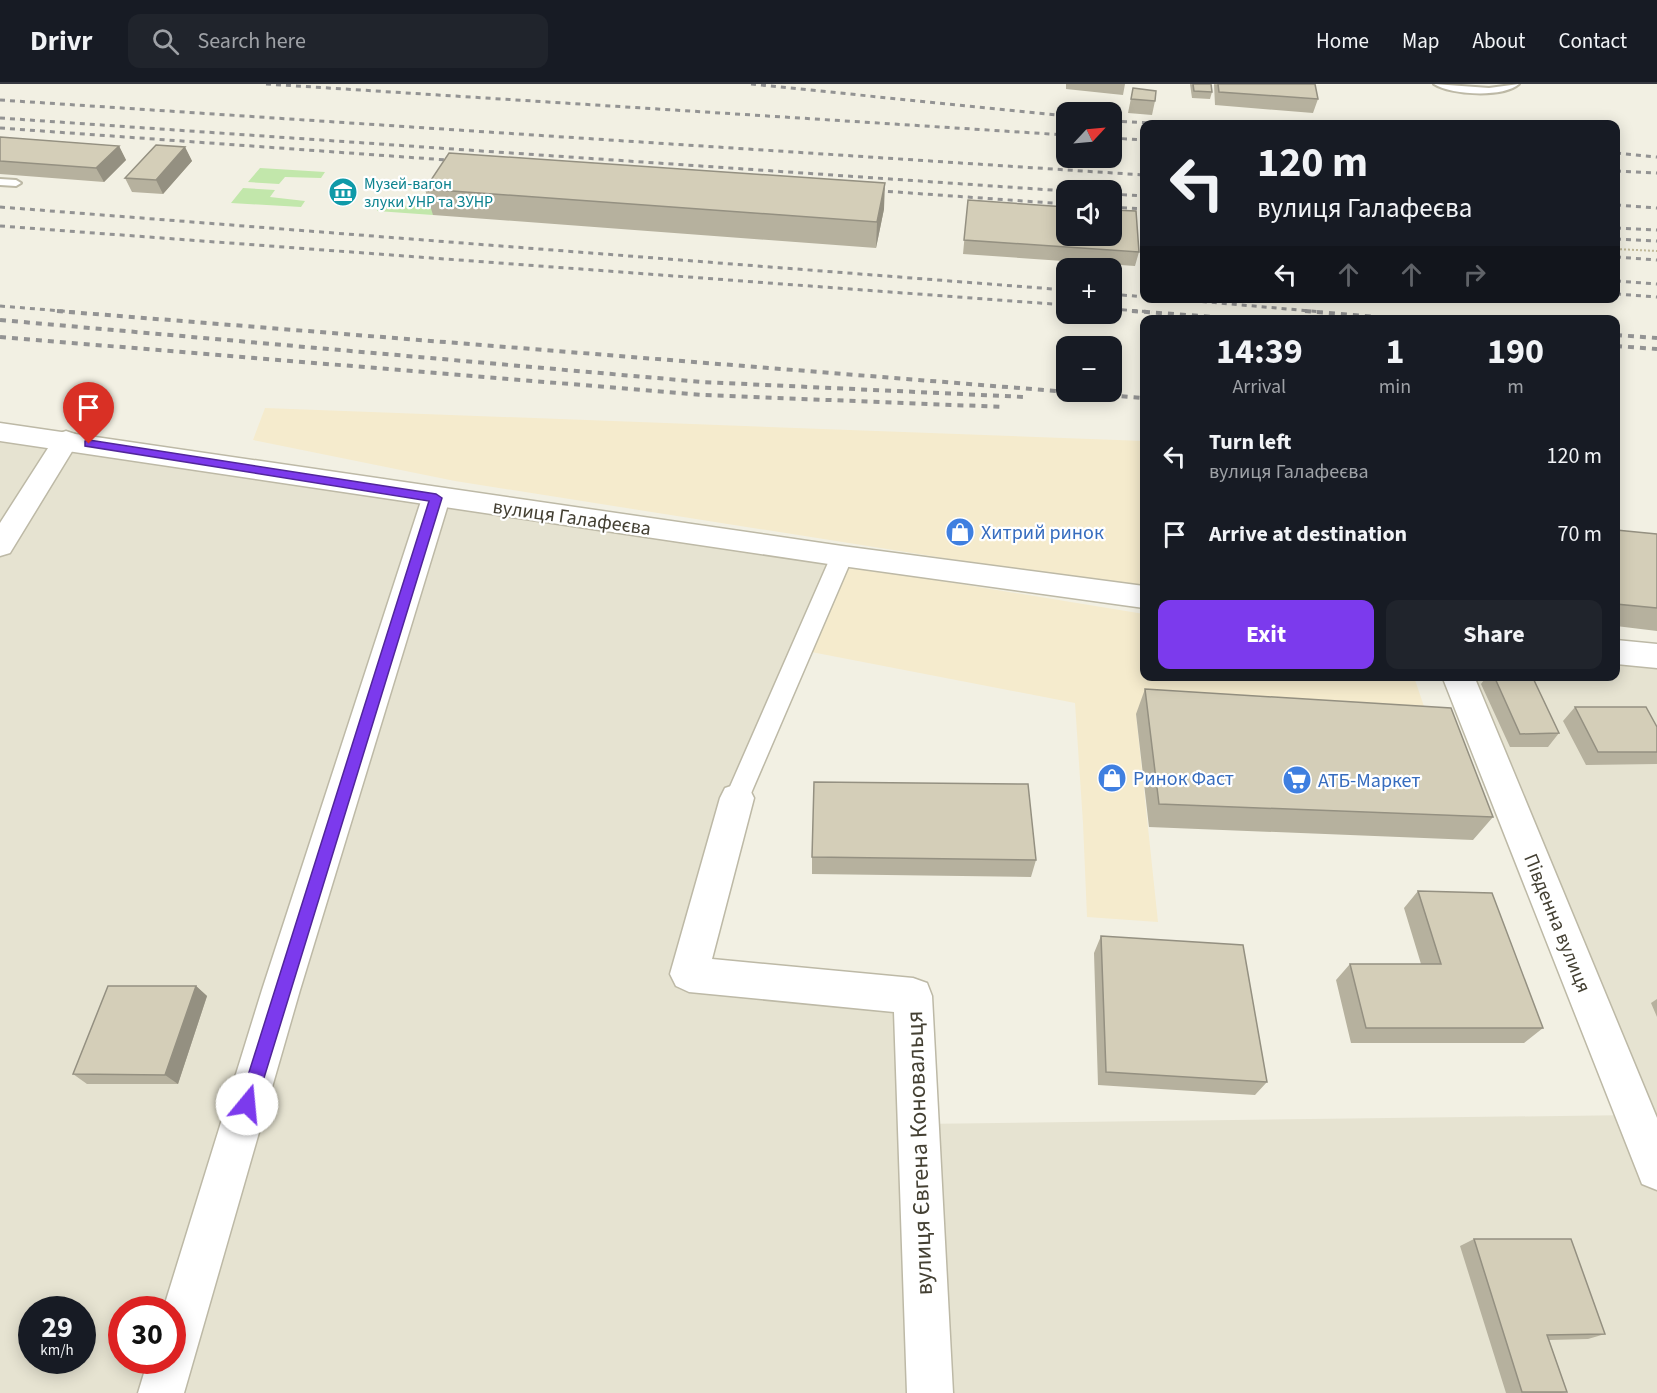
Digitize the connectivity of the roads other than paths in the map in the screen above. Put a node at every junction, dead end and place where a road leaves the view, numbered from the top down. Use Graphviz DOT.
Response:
graph roads {
  1 [pos="1438,84"];
  2 [pos="1514,84"];
  3 [pos="0,182"];
  4 [pos="16,183"];
  5 [pos="0,432"];
  6 [pos="66,440"];
  7 [pos="436,498"];
  8 [pos="0,546"];
  9 [pos="842,556"];
  10 [pos="1140,596"];
  11 [pos="1620,652"];
  12 [pos="1657,656"];
  13 [pos="1460,681"];
  14 [pos="737,798"];
  15 [pos="1657,1169"];
  16 [pos="186,1308"];
  17 [pos="167,1374"];
  18 [pos="161,1393"];
  19 [pos="930,1393"];
  1 -- 2 [label="lane"];
  3 -- 4 [label="lane"];
  5 -- 6 [label="street, вулиця Галафеєва"];
  6 -- 7 [label="street, вулиця Галафеєва"];
  6 -- 8 [label="street"];
  7 -- 9 [label="street, вулиця Галафеєва"];
  7 -- 16 [label="street"];
  9 -- 10 [label="street, вулиця Галафеєва"];
  9 -- 14 [label="street"];
  11 -- 12 [label="street"];
  13 -- 15 [label="street, Південна вулиця"];
  14 -- 19 [label="street, вулиця Євгена Коновальця"];
  17 -- 18 [label="street"];
}
